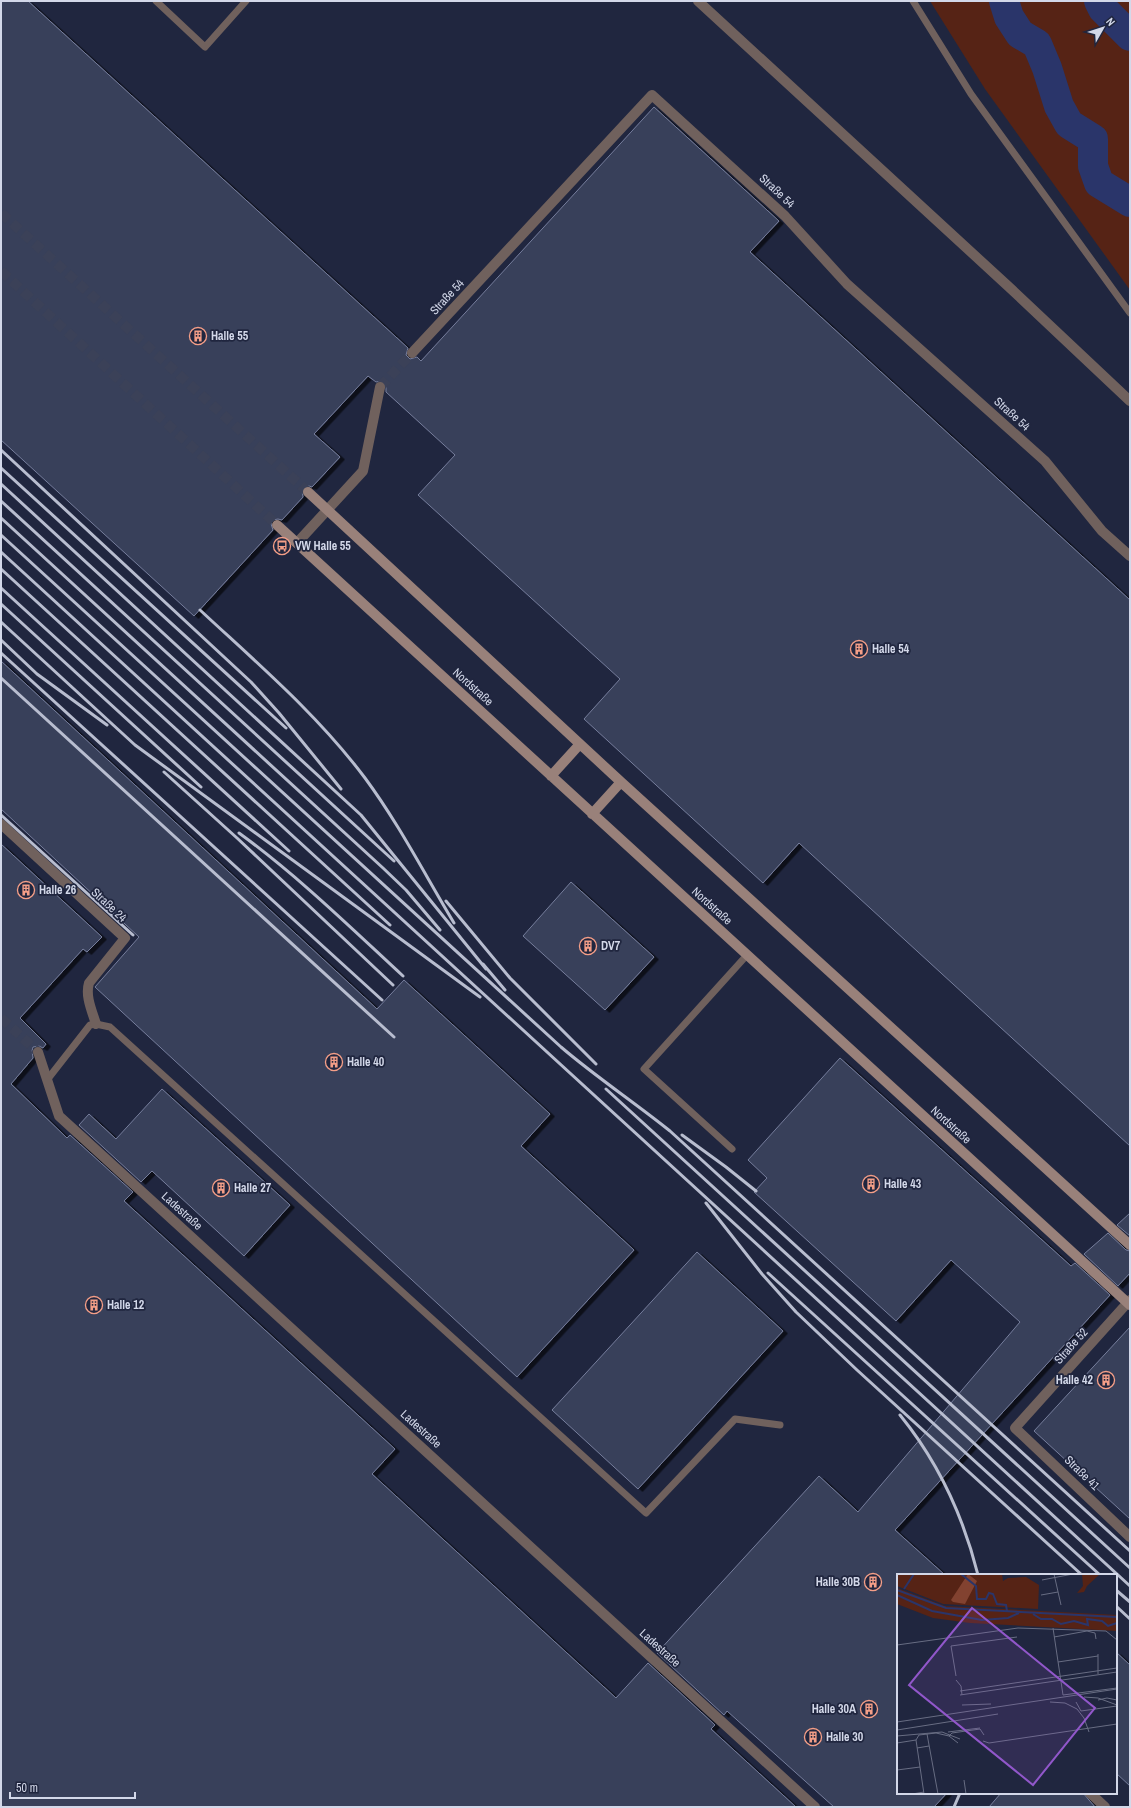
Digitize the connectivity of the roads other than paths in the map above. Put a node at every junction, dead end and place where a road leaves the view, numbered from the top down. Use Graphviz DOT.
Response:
graph roads {
  1 [pos="156,1"];
  2 [pos="246,1"];
  3 [pos="698,1"];
  4 [pos="913,1"];
  5 [pos="1130,313"];
  6 [pos="412,353"];
  7 [pos="380,387"];
  8 [pos="1130,401"];
  9 [pos="308,492"];
  10 [pos="327,510"];
  11 [pos="277,525"];
  12 [pos="297,543"];
  13 [pos="1130,556"];
  14 [pos="580,744"];
  15 [pos="551,776"];
  16 [pos="621,782"];
  17 [pos="592,814"];
  18 [pos="1,824"];
  19 [pos="747,955"];
  20 [pos="96,1024"];
  21 [pos="38,1052"];
  22 [pos="47,1080"];
  23 [pos="732,1149"];
  24 [pos="1130,1245"];
  25 [pos="1129,1303"];
  26 [pos="780,1425"];
  27 [pos="1015,1428"];
  28 [pos="1130,1536"];
  29 [pos="1091,1794"];
  30 [pos="815,1807"];
  31 [pos="1105,1807"];
  1 -- 2 [label="lane"];
  3 -- 8 [label="street"];
  4 -- 5 [label="lane"];
  6 -- 13 [label="street, Straße 54"];
  7 -- 10 [label="street"];
  9 -- 10 [label="street"];
  10 -- 12 [label="street"];
  10 -- 14 [label="street"];
  11 -- 12 [label="street, Nordstraße"];
  12 -- 15 [label="street, Nordstraße"];
  14 -- 15 [label="street"];
  14 -- 16 [label="street"];
  15 -- 17 [label="street, Nordstraße"];
  16 -- 17 [label="street"];
  16 -- 24 [label="street"];
  17 -- 19 [label="street, Nordstraße"];
  18 -- 20 [label="street, Straße 24"];
  19 -- 23 [label="lane"];
  19 -- 25 [label="street, Nordstraße"];
  20 -- 22 [label="lane"];
  20 -- 26 [label="lane"];
  21 -- 22 [label="street, Ladestraße"];
  22 -- 30 [label="street, Ladestraße"];
  25 -- 27 [label="street, Straße 52"];
  27 -- 28 [label="street, Straße 41"];
  29 -- 31 [label="street"];
}
